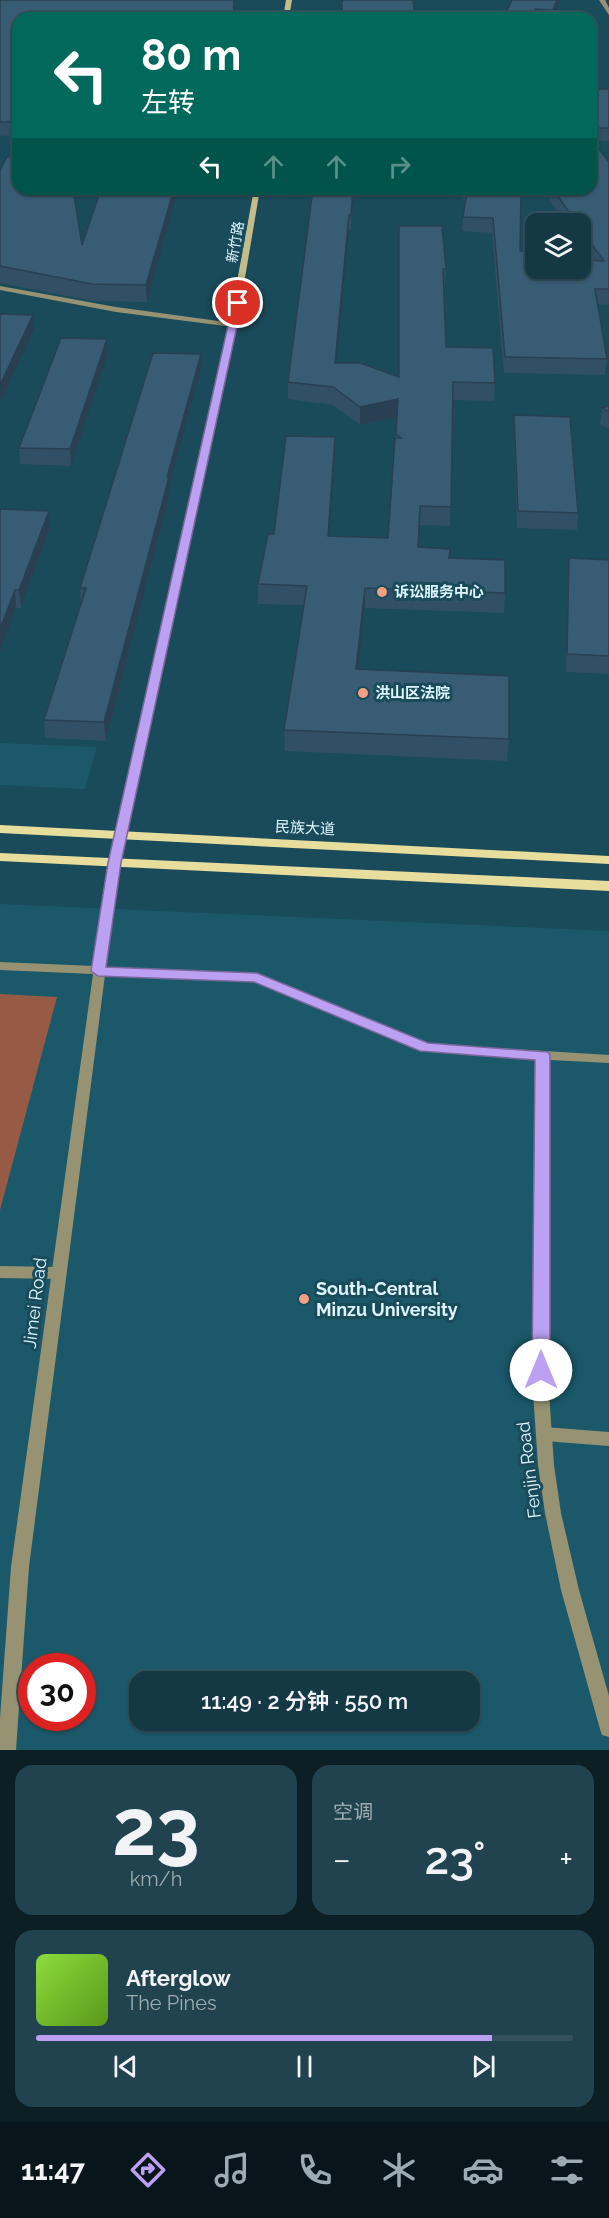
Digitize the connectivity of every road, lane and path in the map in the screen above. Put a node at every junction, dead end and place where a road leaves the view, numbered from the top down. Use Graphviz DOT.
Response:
graph roads {
  1 [pos="602,0"];
  2 [pos="609,13"];
  3 [pos="256,195"];
  4 [pos="0,288"];
  5 [pos="233,325"];
  6 [pos="0,829"];
  7 [pos="120,836"];
  8 [pos="0,856"];
  9 [pos="609,860"];
  10 [pos="114,863"];
  11 [pos="609,886"];
  12 [pos="0,966"];
  13 [pos="98,971"];
  14 [pos="543,1055"];
  15 [pos="609,1059"];
  16 [pos="0,1272"];
  17 [pos="58,1273"];
  18 [pos="544,1434"];
  19 [pos="609,1439"];
  20 [pos="609,1729"];
  21 [pos="5,1747"];
  1 -- 2 [label="street"];
  3 -- 5 [label="main road, 新竹路"];
  4 -- 5 [label="street"];
  5 -- 7 [label="main road, 新竹路"];
  6 -- 7 [label="main road, 民族大道"];
  7 -- 9 [label="main road, 民族大道"];
  7 -- 10 [label="main road, 新竹路"];
  8 -- 10 [label="main road"];
  10 -- 11 [label="main road"];
  10 -- 13 [label="street, Jimei Road"];
  12 -- 13 [label="street"];
  13 -- 14 [label="street"];
  13 -- 17 [label="street, Jimei Road"];
  14 -- 15 [label="street"];
  14 -- 18 [label="street, Fenjin Road"];
  16 -- 17 [label="street"];
  17 -- 21 [label="street, Jimei Road"];
  18 -- 19 [label="street"];
  18 -- 20 [label="street, Fenjin Road"];
}
